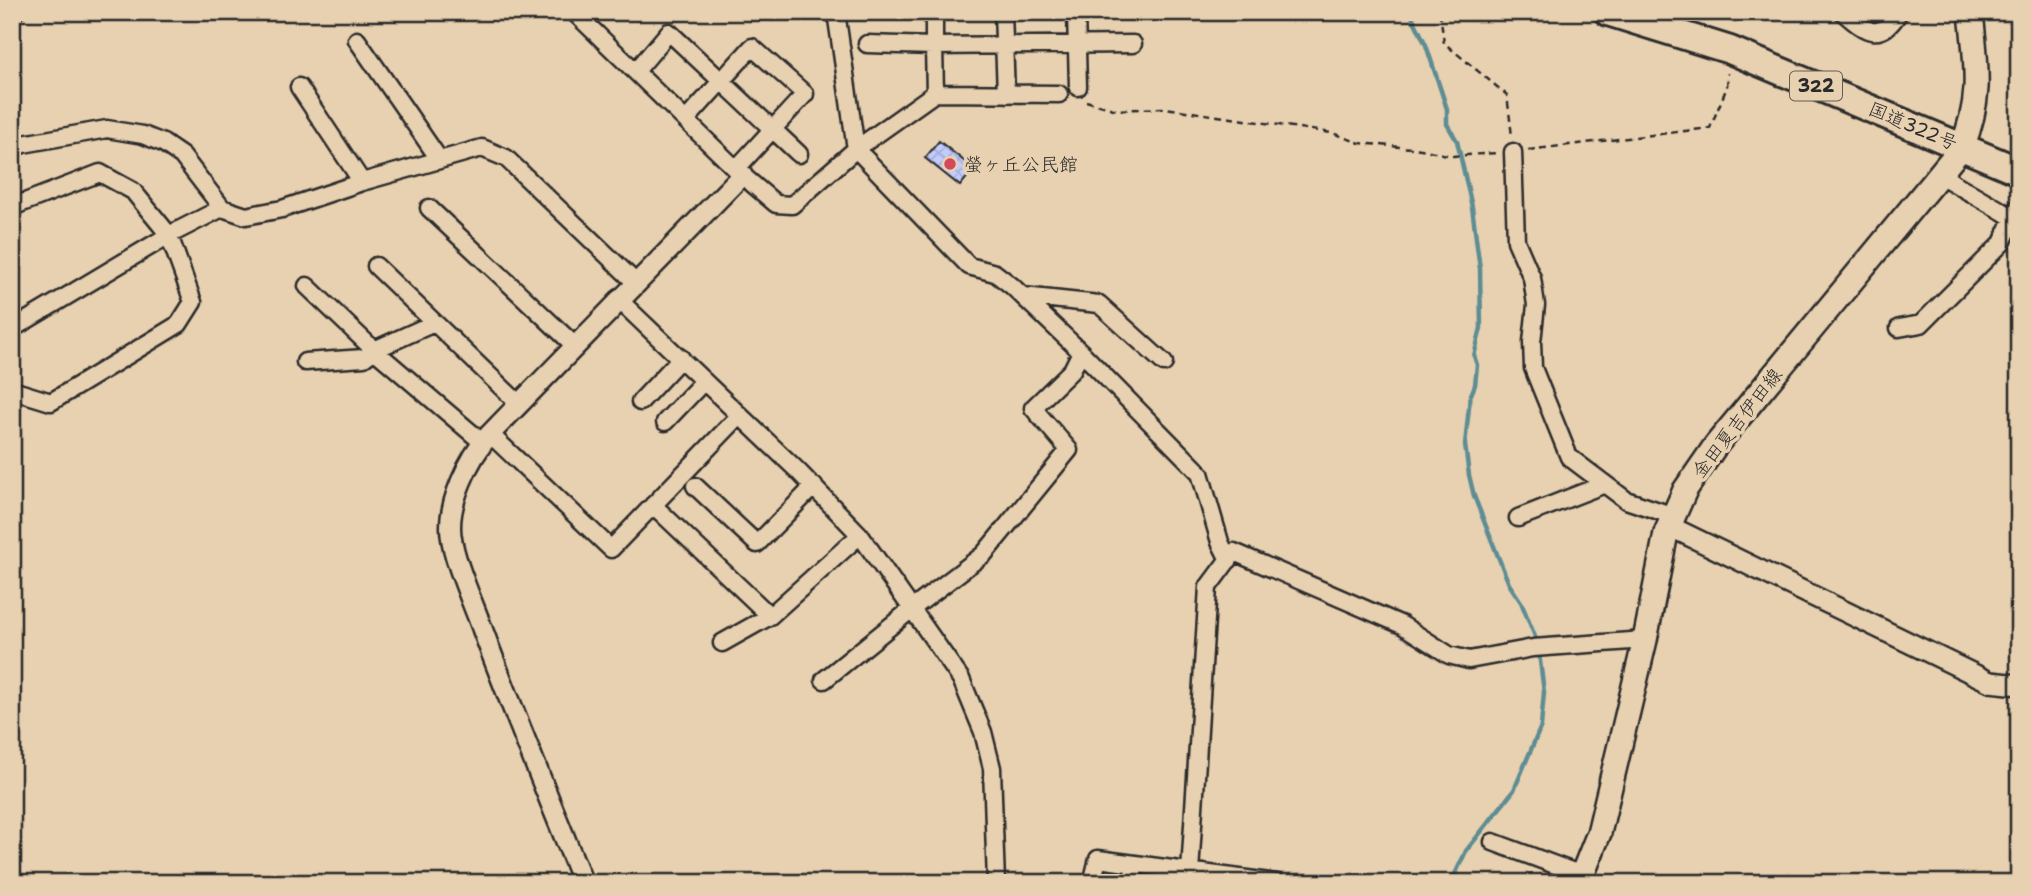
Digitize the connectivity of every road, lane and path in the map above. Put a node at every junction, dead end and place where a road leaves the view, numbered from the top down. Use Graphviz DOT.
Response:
graph roads {
  1 [pos="573,12"];
  2 [pos="836,12"];
  3 [pos="934,12"];
  4 [pos="1003,12"];
  5 [pos="1076,12"];
  6 [pos="1440,12"];
  7 [pos="1608,12"];
  8 [pos="1843,12"];
  9 [pos="1899,12"];
  10 [pos="1971,12"];
  11 [pos="1666,21"];
  12 [pos="357,40"];
  13 [pos="867,44"];
  14 [pos="1077,44"];
  15 [pos="1133,44"];
  16 [pos="1004,45"];
  17 [pos="934,46"];
  18 [pos="1730,50"];
  19 [pos="636,71"];
  20 [pos="721,81"];
  21 [pos="299,87"];
  22 [pos="1078,87"];
  23 [pos="935,93"];
  24 [pos="1006,93"];
  25 [pos="1059,94"];
  26 [pos="686,120"];
  27 [pos="773,129"];
  28 [pos="1962,147"];
  29 [pos="12,149"];
  30 [pos="856,149"];
  31 [pos="1513,152"];
  32 [pos="799,154"];
  33 [pos="439,159"];
  34 [pos="2019,171"];
  35 [pos="739,172"];
  36 [pos="1940,176"];
  37 [pos="362,182"];
  38 [pos="12,207"];
  39 [pos="222,208"];
  40 [pos="429,208"];
  41 [pos="2017,215"];
  42 [pos="169,235"];
  43 [pos="376,266"];
  44 [pos="635,282"];
  45 [pos="307,286"];
  46 [pos="1023,296"];
  47 [pos="618,299"];
  48 [pos="434,323"];
  49 [pos="1899,328"];
  50 [pos="12,329"];
  51 [pos="574,345"];
  52 [pos="373,350"];
  53 [pos="1082,352"];
  54 [pos="681,358"];
  55 [pos="305,362"];
  56 [pos="1164,363"];
  57 [pos="704,381"];
  58 [pos="12,390"];
  59 [pos="640,402"];
  60 [pos="519,404"];
  61 [pos="740,415"];
  62 [pos="665,422"];
  63 [pos="486,438"];
  64 [pos="1605,484"];
  65 [pos="695,486"];
  66 [pos="814,486"];
  67 [pos="653,505"];
  68 [pos="1518,518"];
  69 [pos="1672,521"];
  70 [pos="860,535"];
  71 [pos="1229,559"];
  72 [pos="913,608"];
  73 [pos="770,616"];
  74 [pos="1645,640"];
  75 [pos="722,643"];
  76 [pos="824,680"];
  77 [pos="2019,685"];
  78 [pos="1493,842"];
  79 [pos="1135,864"];
  80 [pos="1190,872"];
  81 [pos="1580,879"];
  82 [pos="1241,881"];
  83 [pos="583,883"];
  84 [pos="996,883"];
  85 [pos="1092,883"];
  86 [pos="1132,883"];
  87 [pos="1277,883"];
  1 -- 19 [label="street"];
  2 -- 30 [label="street"];
  3 -- 17 [label="street"];
  4 -- 16 [label="street"];
  5 -- 14 [label="street"];
  6 -- 31 [label="path"];
  7 -- 11 [label="highway, 国道322号 / 322"];
  8 -- 9 [label="street"];
  10 -- 28 [label="main road, 金田夏吉伊田線"];
  11 -- 18 [label="highway, 国道322号 / 322"];
  12 -- 33 [label="street"];
  13 -- 17 [label="street"];
  14 -- 15 [label="street"];
  14 -- 16 [label="street"];
  14 -- 22 [label="street"];
  16 -- 17 [label="street"];
  16 -- 24 [label="street"];
  17 -- 23 [label="street"];
  18 -- 28 [label="highway, 国道322号 / 322"];
  18 -- 31 [label="path"];
  19 -- 20 [label="street"];
  19 -- 26 [label="street"];
  20 -- 26 [label="street"];
  20 -- 27 [label="street"];
  20 -- 27 [label="street"];
  21 -- 37 [label="street"];
  23 -- 24 [label="street"];
  23 -- 30 [label="street"];
  24 -- 25 [label="street"];
  25 -- 31 [label="path"];
  26 -- 35 [label="street"];
  27 -- 32 [label="street"];
  27 -- 35 [label="street"];
  28 -- 34 [label="highway, 国道322号 / 322"];
  28 -- 36 [label="main road, 金田夏吉伊田線"];
  29 -- 39 [label="street"];
  30 -- 35 [label="street"];
  30 -- 46 [label="street"];
  31 -- 64 [label="street"];
  33 -- 37 [label="street"];
  33 -- 44 [label="street"];
  35 -- 44 [label="street"];
  36 -- 41 [label="street"];
  36 -- 69 [label="main road, 金田夏吉伊田線"];
  37 -- 39 [label="street"];
  38 -- 42 [label="street"];
  39 -- 42 [label="street"];
  40 -- 51 [label="street"];
  41 -- 49 [label="street"];
  42 -- 50 [label="street"];
  42 -- 58 [label="street"];
  43 -- 48 [label="street"];
  44 -- 47 [label="street"];
  45 -- 52 [label="street"];
  46 -- 53 [label="street"];
  46 -- 56 [label="street"];
  47 -- 51 [label="street"];
  47 -- 54 [label="street"];
  48 -- 52 [label="street"];
  48 -- 60 [label="street"];
  51 -- 60 [label="street"];
  52 -- 55 [label="street"];
  52 -- 63 [label="street"];
  53 -- 71 [label="street"];
  53 -- 72 [label="street"];
  54 -- 57 [label="street"];
  54 -- 59 [label="street"];
  57 -- 61 [label="street"];
  57 -- 62 [label="street"];
  60 -- 63 [label="street"];
  61 -- 66 [label="street"];
  61 -- 67 [label="street"];
  63 -- 67 [label="street"];
  63 -- 83 [label="street"];
  64 -- 68 [label="street"];
  64 -- 69 [label="street"];
  65 -- 66 [label="street"];
  66 -- 70 [label="street"];
  67 -- 73 [label="street"];
  69 -- 74 [label="main road, 金田夏吉伊田線"];
  69 -- 77 [label="street"];
  70 -- 72 [label="street"];
  70 -- 73 [label="street"];
  71 -- 74 [label="street"];
  71 -- 80 [label="street"];
  72 -- 76 [label="street"];
  72 -- 84 [label="street"];
  73 -- 75 [label="street"];
  74 -- 81 [label="main road, 金田夏吉伊田線"];
  78 -- 81 [label="street"];
  79 -- 80 [label="street"];
  79 -- 85 [label="street"];
  79 -- 86 [label="street"];
  80 -- 82 [label="street"];
  82 -- 87 [label="street"];
}
